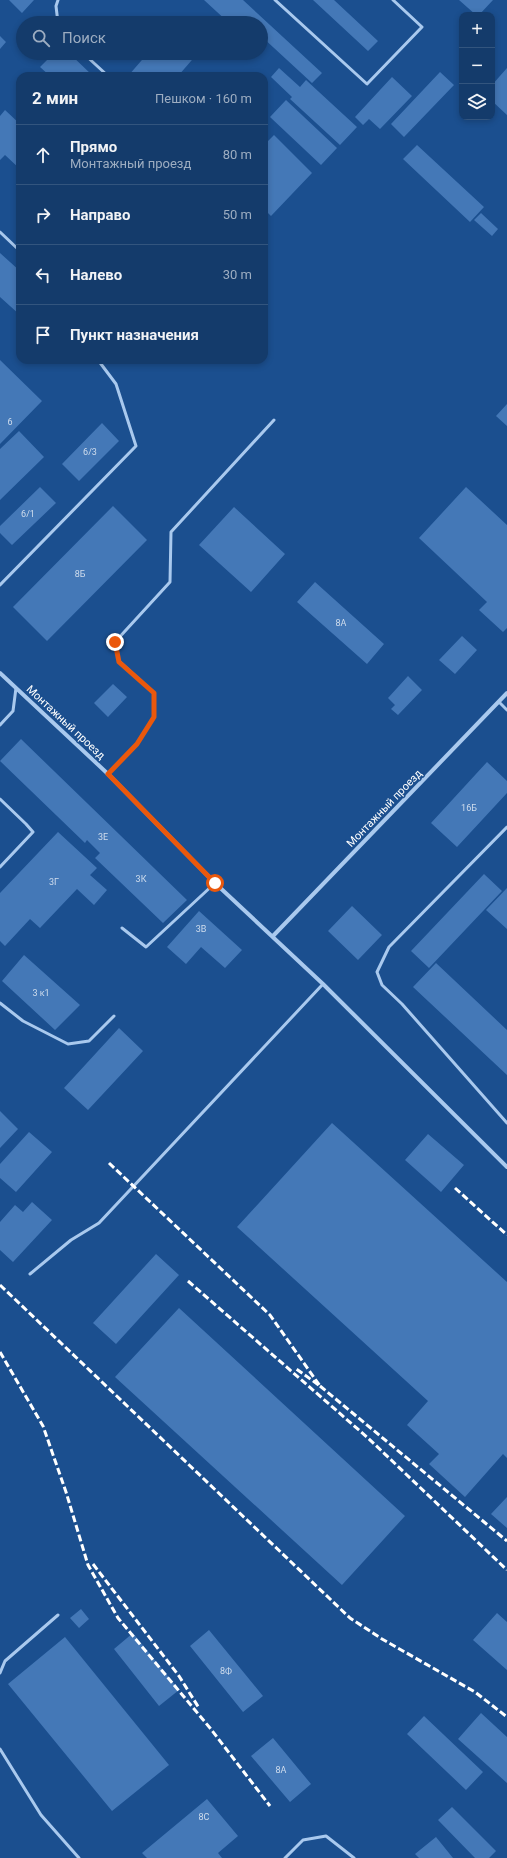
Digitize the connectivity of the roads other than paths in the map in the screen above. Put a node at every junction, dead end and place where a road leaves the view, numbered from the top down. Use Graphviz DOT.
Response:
graph roads {
  1 [pos="58,0"];
  2 [pos="275,0"];
  3 [pos="393,0"];
  4 [pos="57,16"];
  5 [pos="91,60"];
  6 [pos="104,72"];
  7 [pos="0,232"];
  8 [pos="16,247"];
  9 [pos="101,364"];
  10 [pos="274,420"];
  11 [pos="0,585"];
  12 [pos="0,673"];
  13 [pos="16,688"];
  14 [pos="507,693"];
  15 [pos="498,702"];
  16 [pos="507,710"];
  17 [pos="0,724"];
  18 [pos="108,774"];
  19 [pos="0,799"];
  20 [pos="507,827"];
  21 [pos="0,867"];
  22 [pos="215,883"];
  23 [pos="122,928"];
  24 [pos="273,936"];
  25 [pos="323,984"];
  26 [pos="0,1003"];
  27 [pos="114,1016"];
  28 [pos="507,1123"];
  29 [pos="507,1166"];
  30 [pos="30,1274"];
  31 [pos="58,1615"];
  32 [pos="0,1673"];
  33 [pos="0,1749"];
  34 [pos="80,1858"];
  35 [pos="285,1858"];
  36 [pos="354,1858"];
  1 -- 4 [label="lane"];
  2 -- 3 [label="lane"];
  5 -- 6 [label="lane"];
  7 -- 8 [label="lane"];
  9 -- 11 [label="lane"];
  10 -- 18 [label="lane"];
  12 -- 13 [label="street, Монтажный проезд"];
  13 -- 17 [label="lane"];
  13 -- 18 [label="street, Монтажный проезд"];
  14 -- 15 [label="street, Монтажный проезд"];
  15 -- 16 [label="lane"];
  15 -- 24 [label="street, Монтажный проезд"];
  18 -- 22 [label="street, Монтажный проезд"];
  19 -- 21 [label="lane"];
  20 -- 28 [label="lane"];
  22 -- 23 [label="lane"];
  22 -- 24 [label="street, Монтажный проезд"];
  24 -- 25 [label="street, Монтажный проезд"];
  25 -- 29 [label="street, Монтажный проезд"];
  25 -- 30 [label="lane"];
  26 -- 27 [label="lane"];
  31 -- 32 [label="lane"];
  33 -- 34 [label="lane"];
  35 -- 36 [label="lane"];
}
